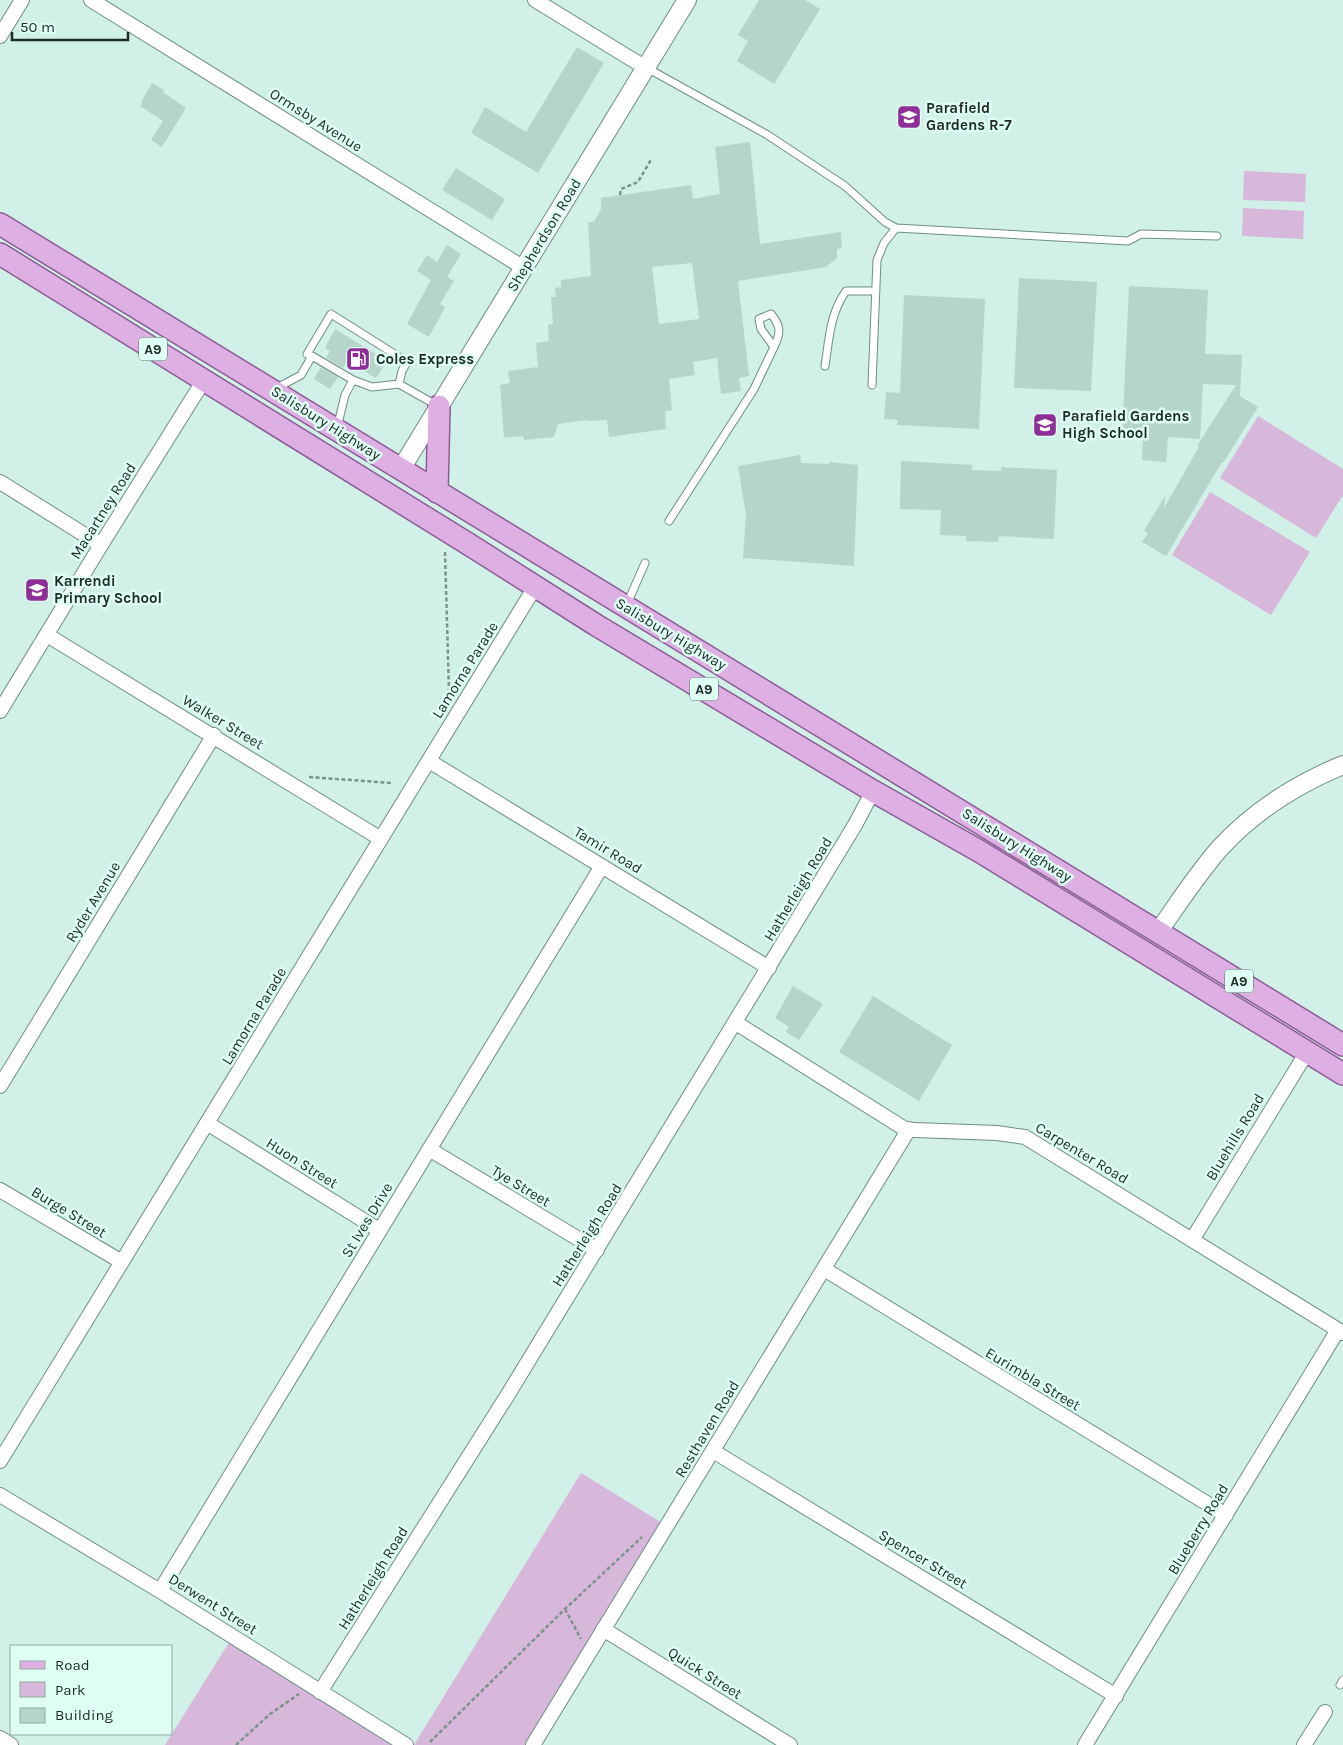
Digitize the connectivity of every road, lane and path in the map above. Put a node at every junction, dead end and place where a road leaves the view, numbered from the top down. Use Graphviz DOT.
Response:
graph roads {
  1 [pos="22,0"];
  2 [pos="91,0"];
  3 [pos="535,0"];
  4 [pos="687,0"];
  5 [pos="0,36"];
  6 [pos="646,68"];
  7 [pos="652,158"];
  8 [pos="620,195"];
  9 [pos="0,224"];
  10 [pos="896,228"];
  11 [pos="1217,236"];
  12 [pos="0,254"];
  13 [pos="524,268"];
  14 [pos="876,291"];
  15 [pos="774,347"];
  16 [pos="312,356"];
  17 [pos="218,357"];
  18 [pos="825,366"];
  19 [pos="204,380"];
  20 [pos="353,380"];
  21 [pos="399,384"];
  22 [pos="872,384"];
  23 [pos="272,390"];
  24 [pos="439,406"];
  25 [pos="338,426"];
  26 [pos="404,463"];
  27 [pos="0,482"];
  28 [pos="437,492"];
  29 [pos="386,493"];
  30 [pos="669,521"];
  31 [pos="101,545"];
  32 [pos="445,552"];
  33 [pos="645,563"];
  34 [pos="535,587"];
  35 [pos="626,607"];
  36 [pos="47,635"];
  37 [pos="449,692"];
  38 [pos="0,711"];
  39 [pos="214,735"];
  40 [pos="429,761"];
  41 [pos="1343,765"];
  42 [pos="887,766"];
  43 [pos="306,777"];
  44 [pos="392,783"];
  45 [pos="873,791"];
  46 [pos="382,839"];
  47 [pos="602,866"];
  48 [pos="1158,932"];
  49 [pos="1145,954"];
  50 [pos="769,968"];
  51 [pos="736,1023"];
  52 [pos="1320,1031"];
  53 [pos="1343,1045"];
  54 [pos="1307,1052"];
  55 [pos="1343,1074"];
  56 [pos="0,1086"];
  57 [pos="207,1124"];
  58 [pos="909,1129"];
  59 [pos="429,1149"];
  60 [pos="0,1190"];
  61 [pos="379,1230"];
  62 [pos="1192,1240"];
  63 [pos="596,1250"];
  64 [pos="122,1262"];
  65 [pos="824,1269"];
  66 [pos="1341,1332"];
  67 [pos="713,1451"];
  68 [pos="0,1461"];
  69 [pos="0,1495"];
  70 [pos="1226,1516"];
  71 [pos="649,1531"];
  72 [pos="160,1591"];
  73 [pos="565,1609"];
  74 [pos="603,1629"];
  75 [pos="579,1644"];
  76 [pos="320,1692"];
  77 [pos="1116,1696"];
  78 [pos="1325,1712"];
  79 [pos="0,1738"];
  80 [pos="430,1742"];
  81 [pos="11,1745"];
  82 [pos="236,1745"];
  83 [pos="406,1745"];
  84 [pos="533,1745"];
  85 [pos="790,1745"];
  86 [pos="1085,1745"];
  87 [pos="1304,1745"];
  1 -- 5 [label="street"];
  2 -- 13 [label="street, Ormsby Avenue"];
  3 -- 6 [label="street"];
  4 -- 6 [label="street, Shepherdson Road"];
  6 -- 10 [label="lane"];
  6 -- 13 [label="street, Shepherdson Road"];
  7 -- 8 [label="path"];
  9 -- 17 [label="main road, Salisbury Highway / A9"];
  10 -- 11 [label="lane"];
  10 -- 14 [label="lane"];
  12 -- 19 [label="main road, Salisbury Highway / A9"];
  13 -- 24 [label="street, Shepherdson Road"];
  14 -- 18 [label="lane"];
  14 -- 22 [label="lane"];
  15 -- 30 [label="lane"];
  16 -- 20 [label="lane"];
  16 -- 21 [label="lane"];
  16 -- 23 [label="lane"];
  17 -- 19 [label="main road"];
  17 -- 23 [label="main road, Salisbury Highway / A9"];
  19 -- 29 [label="main road, Salisbury Highway / A9"];
  19 -- 31 [label="street, Macartney Road"];
  20 -- 21 [label="lane"];
  20 -- 25 [label="lane"];
  21 -- 24 [label="lane"];
  23 -- 25 [label="main road, Salisbury Highway / A9"];
  24 -- 26 [label="street, Shepherdson Road"];
  24 -- 28 [label="main road"];
  25 -- 26 [label="main road, Salisbury Highway / A9"];
  26 -- 28 [label="main road, Salisbury Highway / A9"];
  26 -- 29 [label="main road"];
  27 -- 31 [label="street"];
  28 -- 35 [label="main road, Salisbury Highway / A9"];
  29 -- 34 [label="main road, Salisbury Highway / A9"];
  31 -- 36 [label="street, Macartney Road"];
  32 -- 37 [label="path"];
  33 -- 35 [label="lane"];
  34 -- 40 [label="street, Lamorna Parade"];
  34 -- 45 [label="main road, Salisbury Highway / A9"];
  35 -- 42 [label="main road, Salisbury Highway / A9"];
  36 -- 38 [label="street, Macartney Road"];
  36 -- 39 [label="street, Walker Street"];
  39 -- 46 [label="street, Walker Street"];
  39 -- 56 [label="street, Ryder Avenue"];
  40 -- 46 [label="street, Lamorna Parade"];
  40 -- 47 [label="street, Tamir Road"];
  41 -- 48 [label="street"];
  42 -- 45 [label="main road"];
  42 -- 48 [label="main road, Salisbury Highway / A9"];
  43 -- 44 [label="path"];
  45 -- 49 [label="main road, Salisbury Highway / A9"];
  45 -- 50 [label="street, Hatherleigh Road"];
  46 -- 57 [label="street, Lamorna Parade"];
  47 -- 50 [label="street, Tamir Road"];
  47 -- 59 [label="street, St Ives Drive"];
  48 -- 49 [label="main road"];
  48 -- 52 [label="main road, Salisbury Highway / A9"];
  49 -- 54 [label="main road, Salisbury Highway / A9"];
  50 -- 51 [label="street, Hatherleigh Road"];
  51 -- 58 [label="street, Carpenter Road"];
  51 -- 63 [label="street, Hatherleigh Road"];
  52 -- 53 [label="main road, Salisbury Highway / A9"];
  52 -- 54 [label="main road"];
  54 -- 55 [label="main road, Salisbury Highway / A9"];
  54 -- 62 [label="street, Bluehills Road"];
  57 -- 61 [label="street, Huon Street"];
  57 -- 64 [label="street, Lamorna Parade"];
  58 -- 62 [label="street, Carpenter Road"];
  58 -- 65 [label="street, Resthaven Road"];
  59 -- 61 [label="street, St Ives Drive"];
  59 -- 63 [label="street, Tye Street"];
  60 -- 64 [label="street, Burge Street"];
  61 -- 72 [label="street, St Ives Drive"];
  62 -- 66 [label="street, Carpenter Road"];
  63 -- 76 [label="street, Hatherleigh Road"];
  64 -- 68 [label="street, Lamorna Parade"];
  65 -- 67 [label="street, Resthaven Road"];
  65 -- 70 [label="street, Eurimbla Street"];
  66 -- 70 [label="street, Blueberry Road"];
  67 -- 74 [label="street, Resthaven Road"];
  67 -- 77 [label="street, Spencer Street"];
  69 -- 72 [label="street, Derwent Street"];
  70 -- 77 [label="street, Blueberry Road"];
  71 -- 73 [label="path"];
  72 -- 76 [label="street, Derwent Street"];
  73 -- 75 [label="path"];
  73 -- 80 [label="path"];
  74 -- 84 [label="street, Resthaven Road"];
  74 -- 85 [label="street, Quick Street"];
  76 -- 82 [label="path"];
  76 -- 83 [label="street, Derwent Street"];
  77 -- 86 [label="street, Blueberry Road"];
  78 -- 87 [label="street"];
  79 -- 81 [label="street"];
}
